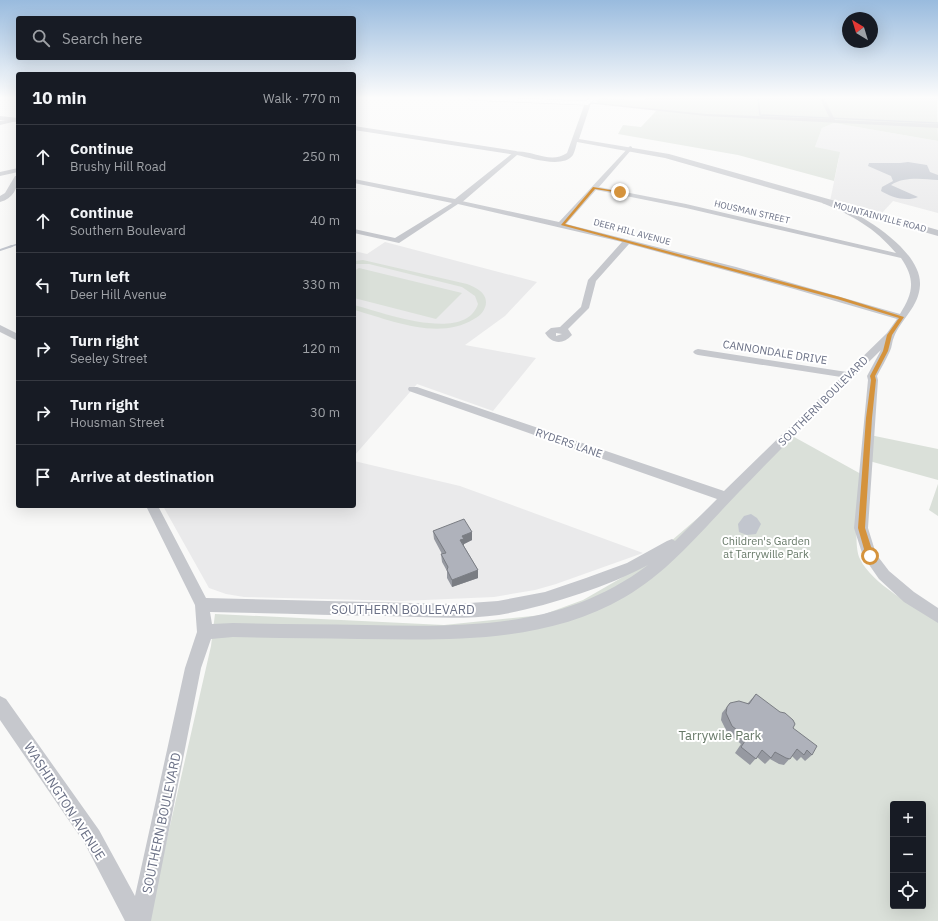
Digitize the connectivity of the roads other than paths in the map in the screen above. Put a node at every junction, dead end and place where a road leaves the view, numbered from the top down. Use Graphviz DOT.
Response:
graph roads {
  1 [pos="438,141"];
  2 [pos="575,141"];
  3 [pos="582,141"];
  4 [pos="630,148"];
  5 [pos="516,153"];
  6 [pos="16,170"];
  7 [pos="0,174"];
  8 [pos="356,181"];
  9 [pos="16,182"];
  10 [pos="595,188"];
  11 [pos="0,200"];
  12 [pos="822,201"];
  13 [pos="457,202"];
  14 [pos="880,217"];
  15 [pos="864,220"];
  16 [pos="562,224"];
  17 [pos="356,231"];
  18 [pos="938,233"];
  19 [pos="627,240"];
  20 [pos="905,257"];
  21 [pos="902,318"];
  22 [pos="0,328"];
  23 [pos="562,330"];
  24 [pos="890,335"];
  25 [pos="16,337"];
  26 [pos="698,352"];
  27 [pos="848,375"];
  28 [pos="413,389"];
  29 [pos="726,497"];
  30 [pos="153,508"];
  31 [pos="690,535"];
  32 [pos="202,605"];
  33 [pos="938,616"];
  34 [pos="206,632"];
  35 [pos="0,705"];
  36 [pos="137,921"];
  37 [pos="140,921"];
  1 -- 5 [label="street"];
  2 -- 5 [label="street"];
  3 -- 4 [label="street, MOUNTAINVILLE ROAD"];
  4 -- 10 [label="street"];
  4 -- 12 [label="street, MOUNTAINVILLE ROAD"];
  5 -- 13 [label="street"];
  6 -- 7 [label="street"];
  8 -- 13 [label="street, DEER HILL AVENUE"];
  9 -- 11 [label="street"];
  10 -- 16 [label="street"];
  10 -- 20 [label="street, HOUSMAN STREET"];
  12 -- 14 [label="street, MOUNTAINVILLE ROAD"];
  12 -- 15 [label="street, SOUTHERN BOULEVARD"];
  13 -- 16 [label="street, DEER HILL AVENUE"];
  13 -- 17 [label="street"];
  14 -- 15 [label="street"];
  14 -- 18 [label="street, MOUNTAINVILLE ROAD"];
  15 -- 20 [label="street, SOUTHERN BOULEVARD"];
  16 -- 19 [label="street, DEER HILL AVENUE"];
  19 -- 21 [label="street, DEER HILL AVENUE"];
  19 -- 23 [label="street"];
  20 -- 21 [label="street, SOUTHERN BOULEVARD"];
  21 -- 24 [label="street, SOUTHERN BOULEVARD"];
  22 -- 25 [label="street"];
  24 -- 27 [label="street, SOUTHERN BOULEVARD"];
  24 -- 33 [label="street"];
  26 -- 27 [label="street, CANNONDALE DRIVE"];
  27 -- 29 [label="street, SOUTHERN BOULEVARD"];
  28 -- 29 [label="street, RYDERS LANE"];
  29 -- 31 [label="street, SOUTHERN BOULEVARD"];
  30 -- 32 [label="street"];
  31 -- 32 [label="street, SOUTHERN BOULEVARD"];
  31 -- 34 [label="street, SOUTHERN BOULEVARD"];
  32 -- 34 [label="street, SOUTHERN BOULEVARD"];
  34 -- 37 [label="street, SOUTHERN BOULEVARD"];
  35 -- 36 [label="street, WASHINGTON AVENUE"];
}
